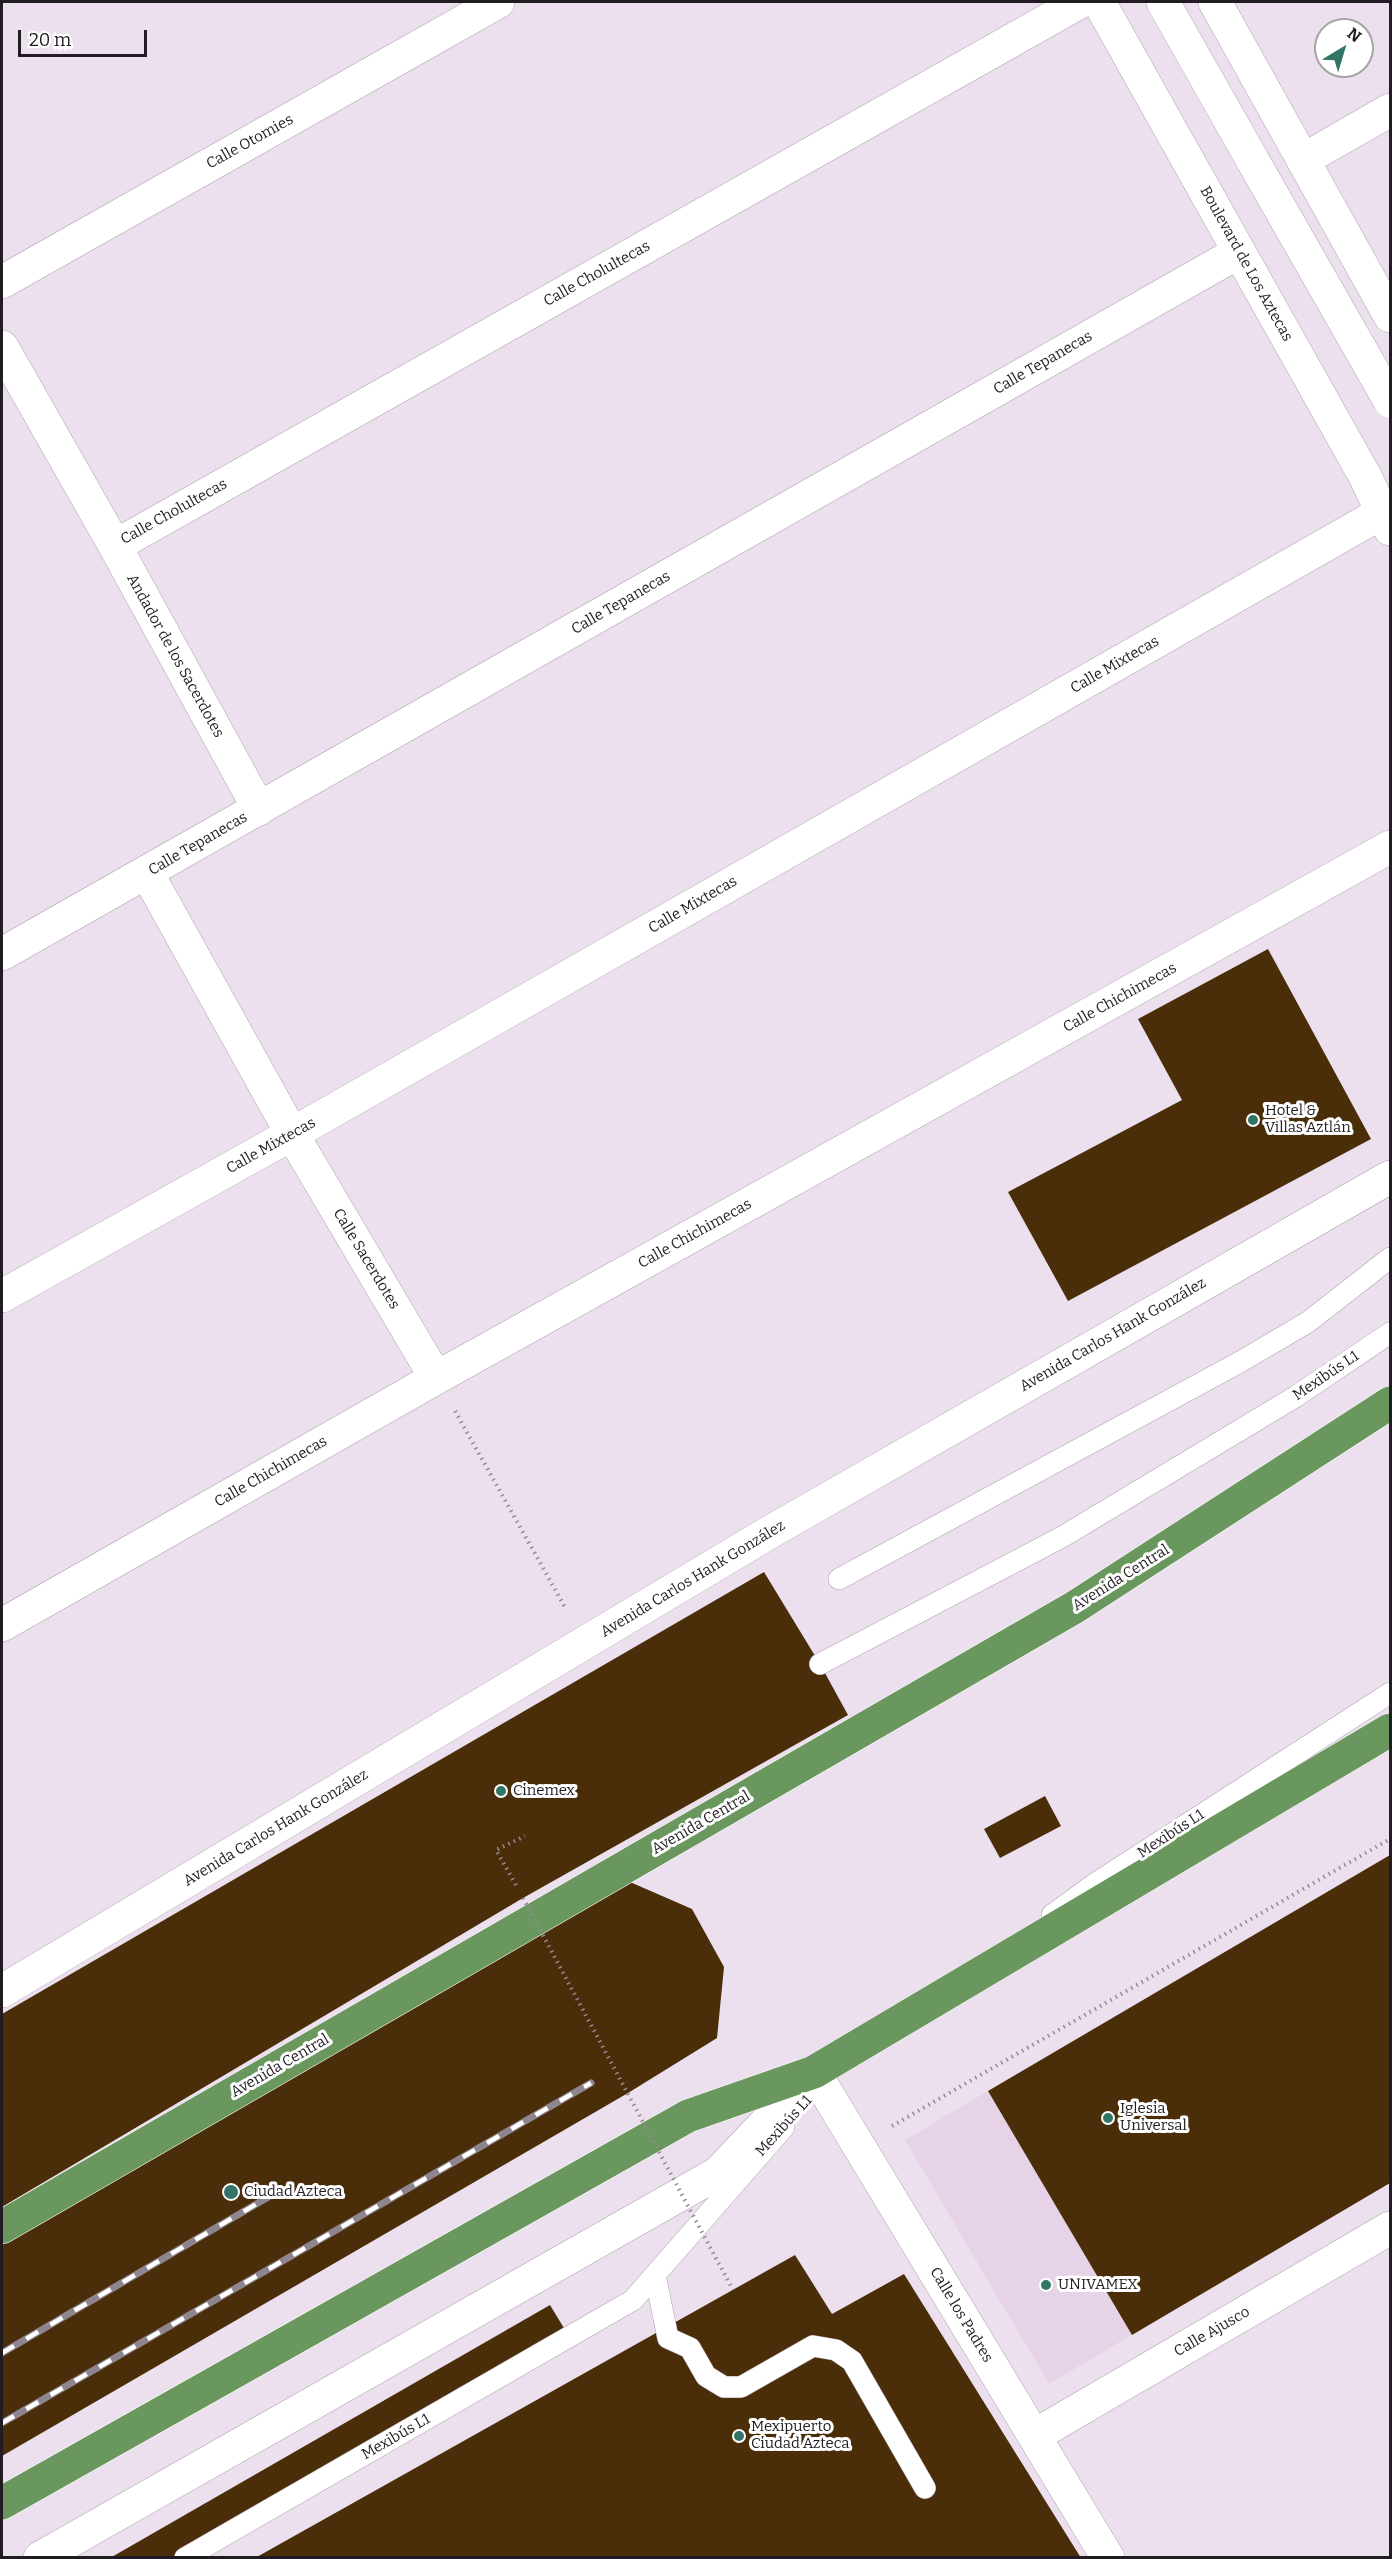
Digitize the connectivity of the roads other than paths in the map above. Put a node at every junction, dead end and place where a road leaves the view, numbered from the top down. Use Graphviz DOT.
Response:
graph roads {
  1 [pos="498,2"];
  2 [pos="1080,2"];
  3 [pos="1099,2"];
  4 [pos="1163,2"];
  5 [pos="1215,2"];
  6 [pos="1390,110"];
  7 [pos="1304,160"];
  8 [pos="1239,252"];
  9 [pos="2,282"];
  10 [pos="1390,316"];
  11 [pos="2,347"];
  12 [pos="1390,401"];
  13 [pos="1387,521"];
  14 [pos="115,546"];
  15 [pos="259,809"];
  16 [pos="1390,847"];
  17 [pos="147,873"];
  18 [pos="5,945"];
  19 [pos="292,1134"];
  20 [pos="1390,1177"];
  21 [pos="1390,1258"];
  22 [pos="2,1296"];
  23 [pos="1390,1333"];
  24 [pos="436,1378"];
  25 [pos="1390,1403"];
  26 [pos="839,1579"];
  27 [pos="2,1625"];
  28 [pos="820,1664"];
  29 [pos="1390,1693"];
  30 [pos="1390,1730"];
  31 [pos="2,1991"];
  32 [pos="937,1999"];
  33 [pos="818,2078"];
  34 [pos="2,2227"];
  35 [pos="1390,2228"];
  36 [pos="655,2275"];
  37 [pos="1034,2436"];
  38 [pos="925,2488"];
  39 [pos="2,2503"];
  40 [pos="40,2558"];
  41 [pos="185,2558"];
  42 [pos="1108,2558"];
  1 -- 9 [label="street, Calle Otomies"];
  2 -- 14 [label="street, Calle Cholultecas"];
  3 -- 8 [label="street, Boulevard de Los Aztecas"];
  4 -- 12 [label="street, bridge"];
  5 -- 7 [label="street"];
  6 -- 7 [label="street"];
  7 -- 10 [label="street"];
  8 -- 13 [label="street, Boulevard de Los Aztecas"];
  8 -- 15 [label="street, Calle Tepanecas"];
  11 -- 14 [label="street, Andador de los Sacerdotes"];
  13 -- 19 [label="street, Calle Mixtecas"];
  14 -- 15 [label="street, Andador de los Sacerdotes"];
  15 -- 17 [label="street, Calle Tepanecas"];
  16 -- 24 [label="street, Calle Chichimecas"];
  17 -- 18 [label="street, Calle Tepanecas"];
  17 -- 19 [label="street, Calle Sacerdotes"];
  19 -- 22 [label="street, Calle Mixtecas"];
  19 -- 24 [label="street, Calle Sacerdotes"];
  20 -- 31 [label="street, Avenida Carlos Hank González"];
  21 -- 26 [label="lane"];
  23 -- 28 [label="lane, Mexibús L1"];
  24 -- 27 [label="street, Calle Chichimecas"];
  25 -- 34 [label="highway, Avenida Central"];
  29 -- 32 [label="lane, Mexibús L1"];
  30 -- 32 [label="highway"];
  32 -- 33 [label="highway"];
  33 -- 36 [label="lane, Mexibús L1"];
  33 -- 37 [label="street, Calle los Padres"];
  33 -- 39 [label="highway"];
  33 -- 40 [label="street"];
  35 -- 37 [label="street, Calle Ajusco"];
  36 -- 38 [label="lane"];
  36 -- 41 [label="lane, Mexibús L1"];
  37 -- 42 [label="street, Calle los Padres"];
}
